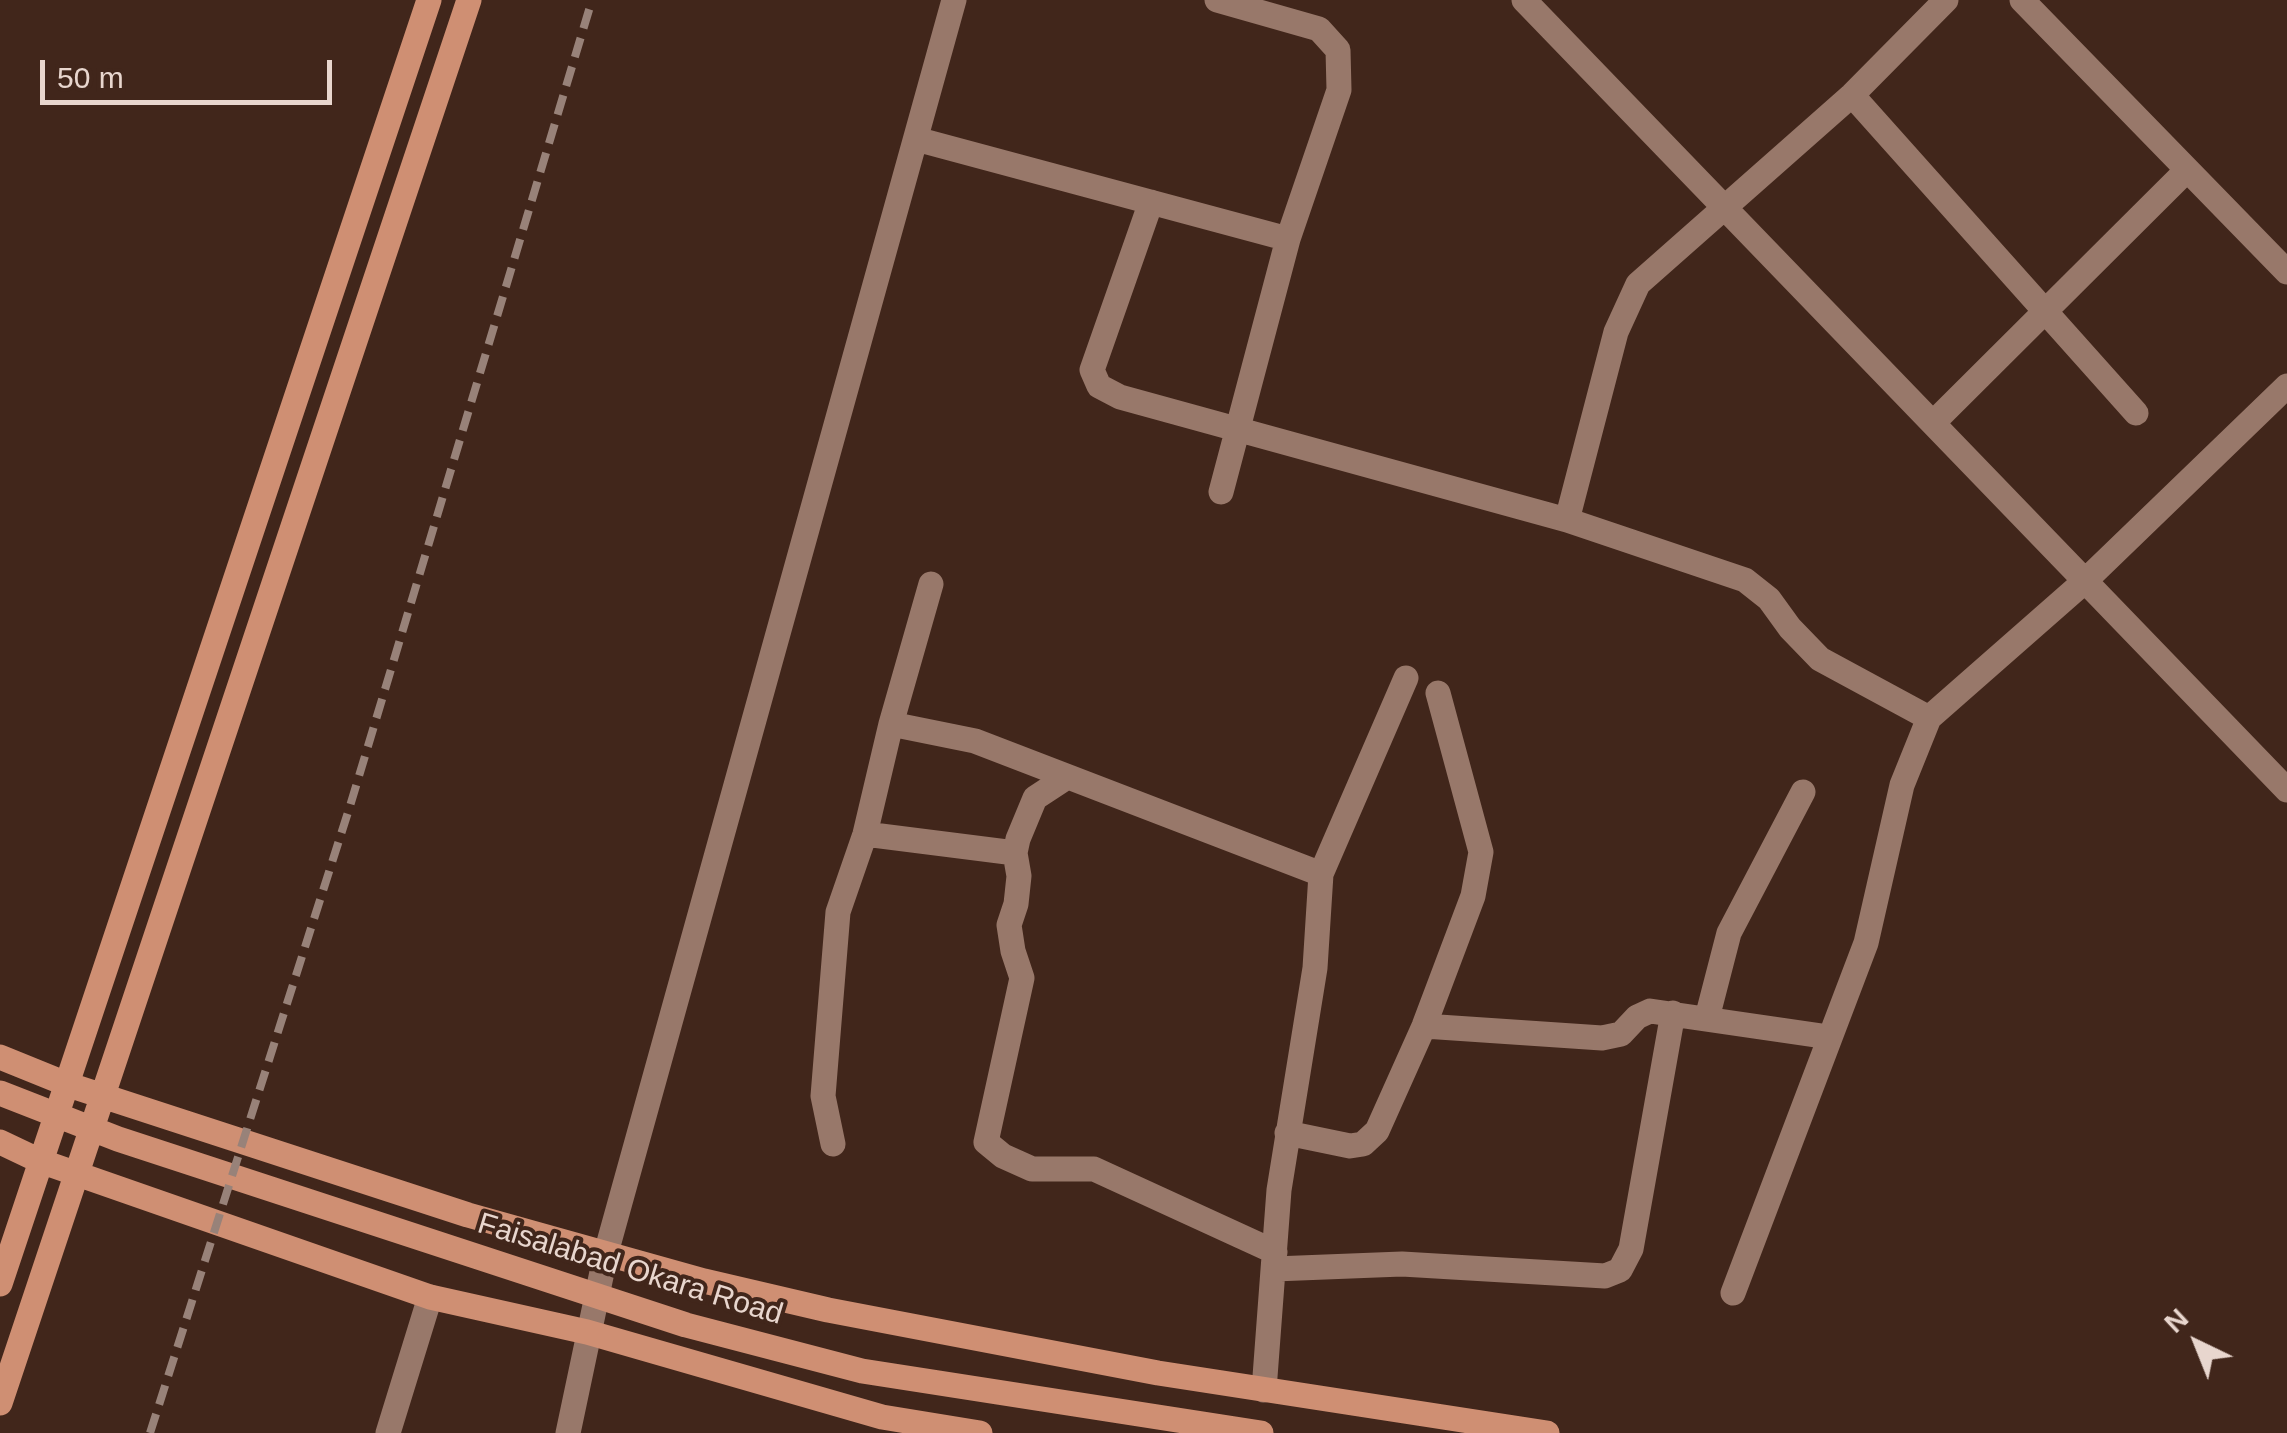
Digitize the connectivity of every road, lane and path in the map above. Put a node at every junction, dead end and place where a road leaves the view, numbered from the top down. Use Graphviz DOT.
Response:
graph roads {
  1 [pos="430,0"];
  2 [pos="469,0"];
  3 [pos="954,0"];
  4 [pos="1217,0"];
  5 [pos="1524,0"];
  6 [pos="1946,0"];
  7 [pos="2022,0"];
  8 [pos="1852,95"];
  9 [pos="916,139"];
  10 [pos="2187,170"];
  11 [pos="1151,202"];
  12 [pos="1726,208"];
  13 [pos="1288,239"];
  14 [pos="2287,272"];
  15 [pos="2046,313"];
  16 [pos="2287,386"];
  17 [pos="2136,414"];
  18 [pos="1934,424"];
  19 [pos="1238,430"];
  20 [pos="1221,492"];
  21 [pos="1568,520"];
  22 [pos="2085,581"];
  23 [pos="932,584"];
  24 [pos="1406,678"];
  25 [pos="1438,693"];
  26 [pos="1929,718"];
  27 [pos="891,724"];
  28 [pos="1067,777"];
  29 [pos="2287,790"];
  30 [pos="1803,792"];
  31 [pos="865,834"];
  32 [pos="1015,853"];
  33 [pos="1321,874"];
  34 [pos="1674,1013"];
  35 [pos="1707,1018"];
  36 [pos="1424,1026"];
  37 [pos="1829,1037"];
  38 [pos="0,1057"];
  39 [pos="69,1085"];
  40 [pos="0,1093"];
  41 [pos="102,1096"];
  42 [pos="1288,1133"];
  43 [pos="0,1142"];
  44 [pos="833,1144"];
  45 [pos="40,1160"];
  46 [pos="76,1174"];
  47 [pos="606,1253"];
  48 [pos="1274,1261"];
  49 [pos="0,1284"];
  50 [pos="1732,1292"];
  51 [pos="430,1297"];
  52 [pos="588,1332"];
  53 [pos="1264,1390"];
  54 [pos="0,1402"];
  55 [pos="388,1433"];
  56 [pos="568,1433"];
  57 [pos="980,1433"];
  58 [pos="1261,1433"];
  59 [pos="1546,1433"];
  1 -- 39 [label="main road"];
  2 -- 41 [label="main road"];
  3 -- 9 [label="street"];
  4 -- 13 [label="street"];
  5 -- 12 [label="street"];
  6 -- 8 [label="street"];
  7 -- 10 [label="street"];
  8 -- 12 [label="street"];
  8 -- 15 [label="street"];
  9 -- 11 [label="street"];
  9 -- 47 [label="street"];
  10 -- 14 [label="street"];
  10 -- 15 [label="street"];
  11 -- 13 [label="street"];
  11 -- 19 [label="street"];
  12 -- 18 [label="street"];
  12 -- 21 [label="street"];
  13 -- 19 [label="street"];
  15 -- 17 [label="street"];
  15 -- 18 [label="street"];
  16 -- 22 [label="street"];
  18 -- 22 [label="street"];
  19 -- 20 [label="street"];
  19 -- 21 [label="street"];
  21 -- 26 [label="street"];
  22 -- 26 [label="street"];
  22 -- 29 [label="street"];
  23 -- 27 [label="street"];
  24 -- 33 [label="street"];
  25 -- 36 [label="street"];
  26 -- 37 [label="street"];
  27 -- 28 [label="street"];
  27 -- 31 [label="street"];
  28 -- 32 [label="street"];
  28 -- 33 [label="street"];
  30 -- 35 [label="street"];
  31 -- 32 [label="street"];
  31 -- 44 [label="street"];
  32 -- 48 [label="street"];
  33 -- 42 [label="street"];
  34 -- 35 [label="street"];
  34 -- 36 [label="street"];
  34 -- 48 [label="street"];
  35 -- 37 [label="street"];
  36 -- 42 [label="street"];
  37 -- 50 [label="street"];
  38 -- 39 [label="main road"];
  39 -- 41 [label="main road"];
  39 -- 45 [label="main road"];
  40 -- 58 [label="main road, Faisalabad Okara Road"];
  41 -- 46 [label="main road"];
  41 -- 47 [label="main road"];
  42 -- 48 [label="street"];
  43 -- 45 [label="main road"];
  45 -- 46 [label="main road"];
  45 -- 49 [label="main road"];
  46 -- 51 [label="main road"];
  46 -- 54 [label="main road"];
  47 -- 52 [label="street"];
  47 -- 53 [label="main road"];
  48 -- 53 [label="street"];
  51 -- 52 [label="main road"];
  51 -- 55 [label="street"];
  52 -- 56 [label="street"];
  52 -- 57 [label="main road"];
  53 -- 59 [label="main road"];
}
